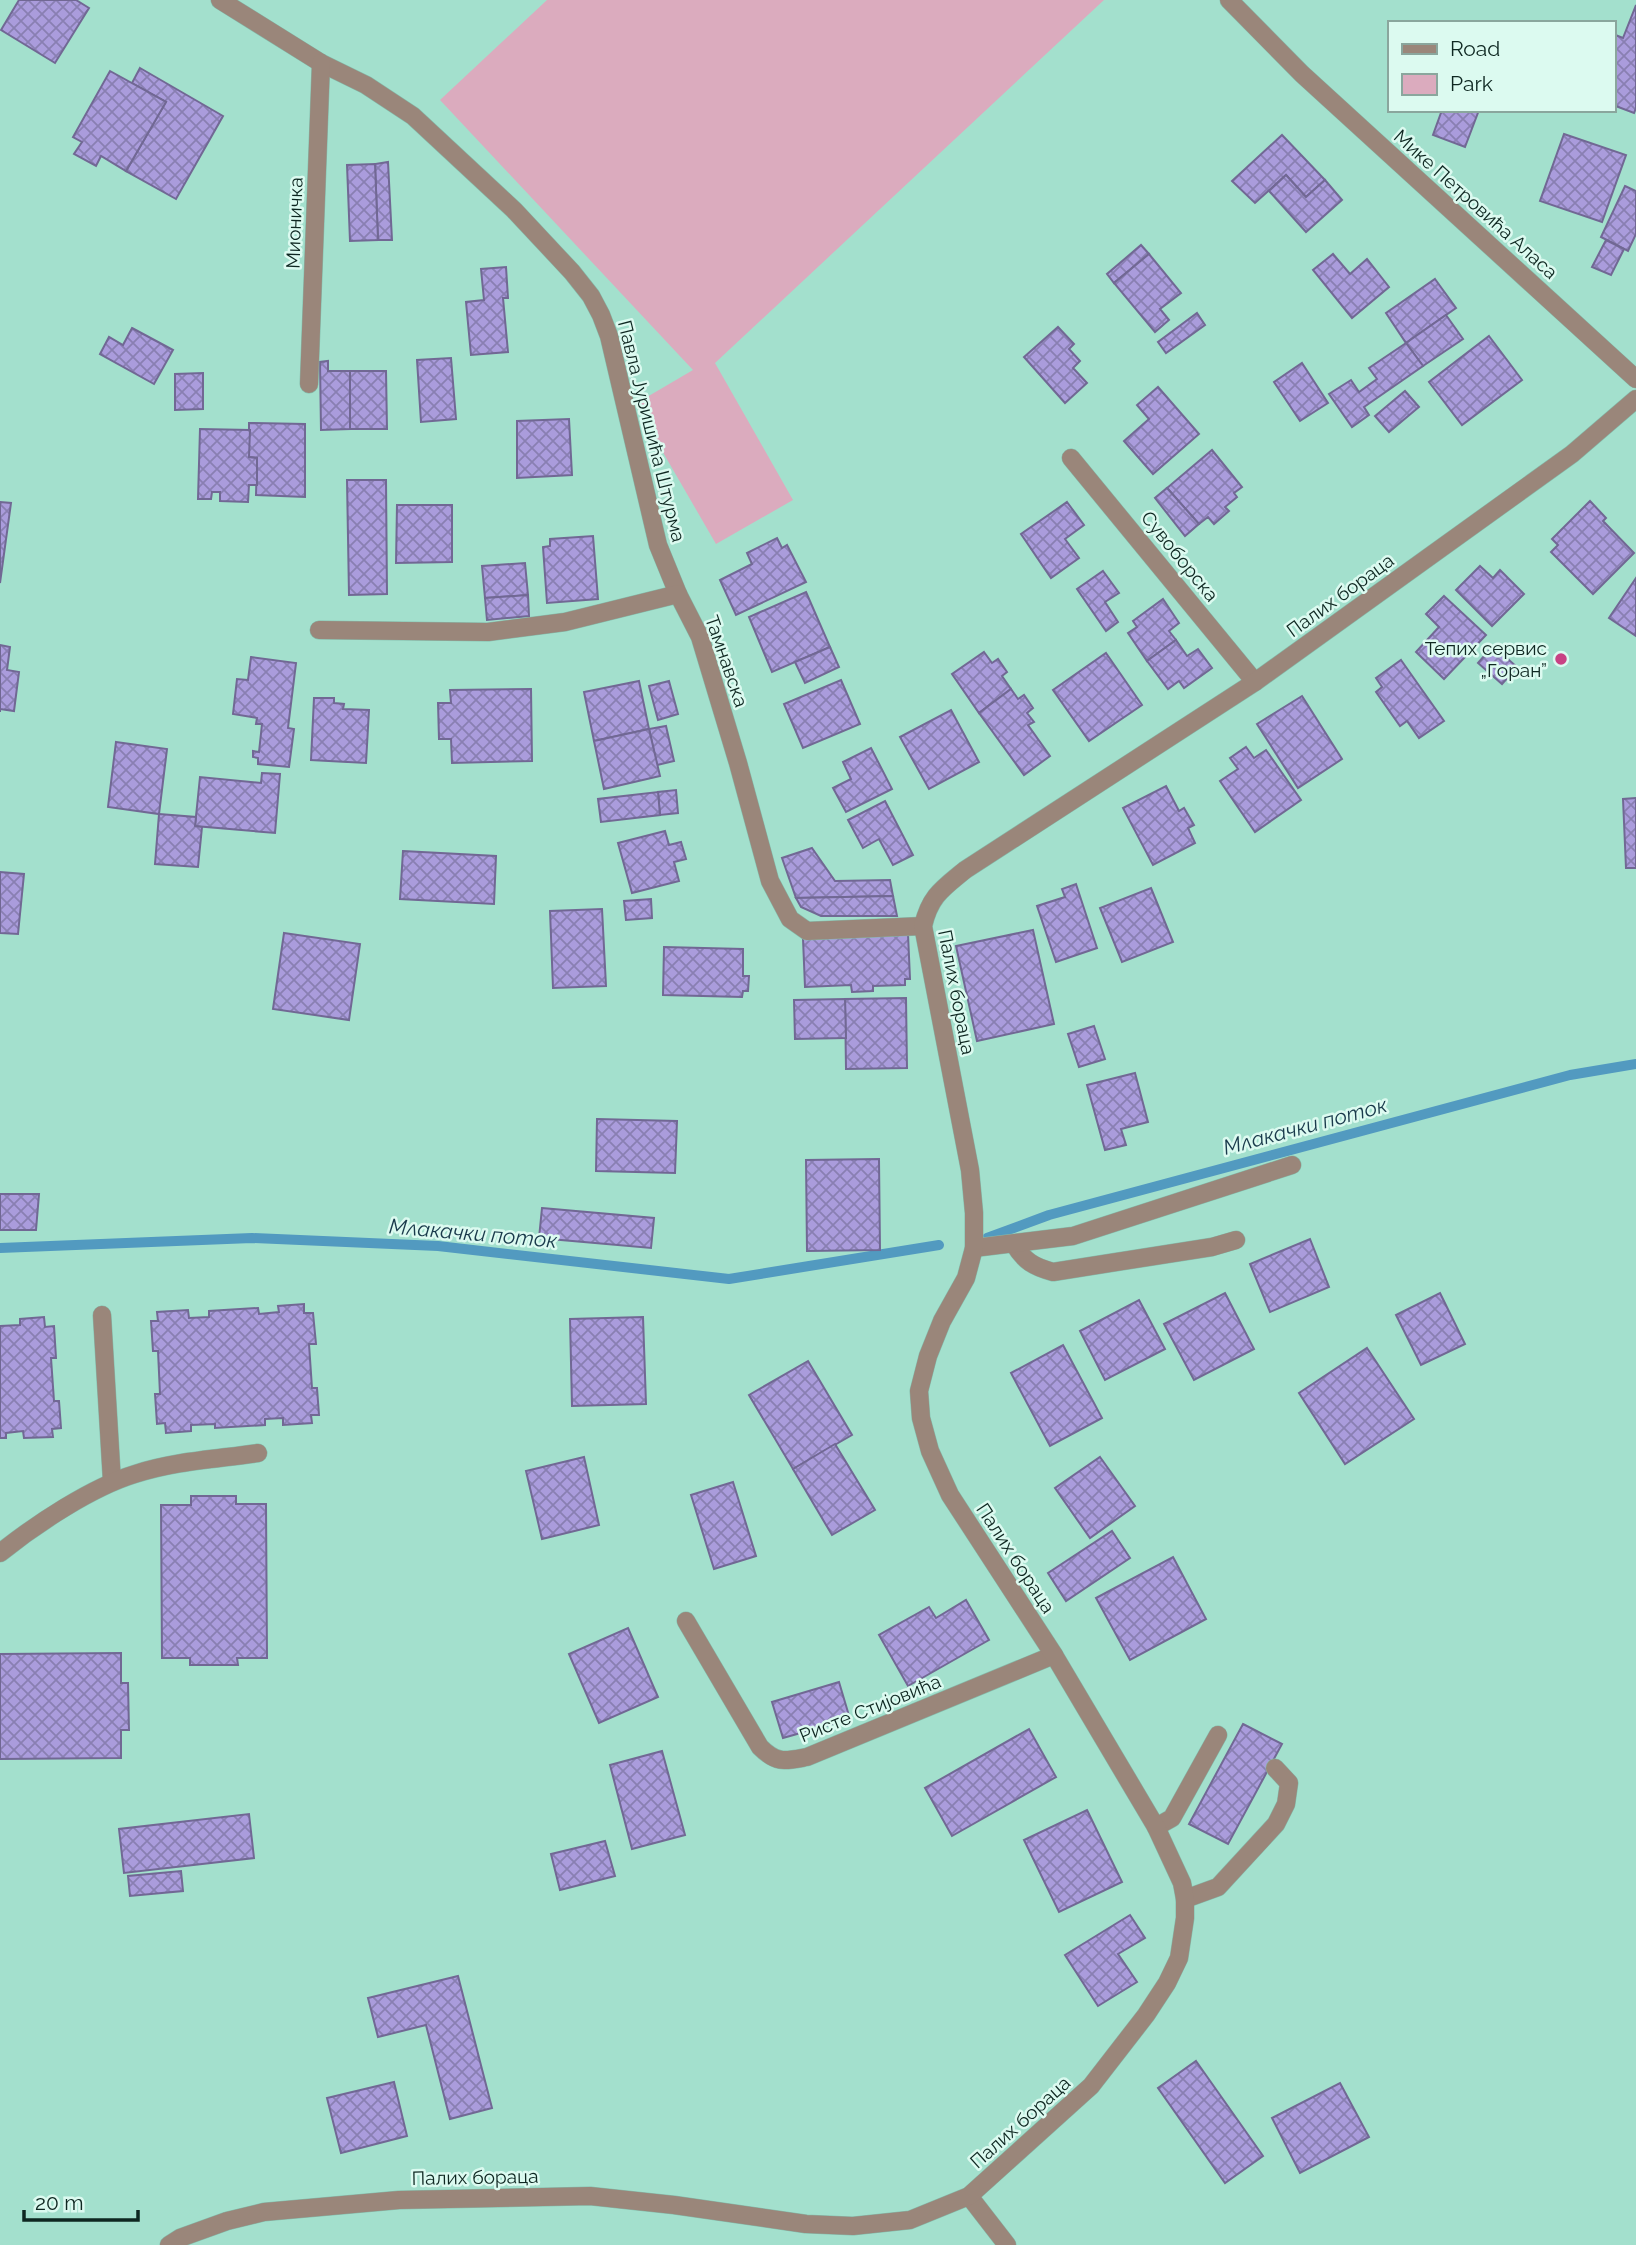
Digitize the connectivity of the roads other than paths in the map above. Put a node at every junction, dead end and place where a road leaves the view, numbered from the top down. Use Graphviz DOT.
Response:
graph roads {
  1 [pos="220,0"];
  2 [pos="1229,0"];
  3 [pos="321,63"];
  4 [pos="1636,379"];
  5 [pos="309,384"];
  6 [pos="1636,399"];
  7 [pos="1072,458"];
  8 [pos="678,594"];
  9 [pos="319,630"];
  10 [pos="1255,682"];
  11 [pos="923,926"];
  12 [pos="1292,1166"];
  13 [pos="1236,1240"];
  14 [pos="1014,1244"];
  15 [pos="974,1248"];
  16 [pos="102,1315"];
  17 [pos="258,1453"];
  18 [pos="111,1482"];
  19 [pos="0,1553"];
  20 [pos="686,1621"];
  21 [pos="1054,1656"];
  22 [pos="1218,1735"];
  23 [pos="1275,1768"];
  24 [pos="1156,1827"];
  25 [pos="1185,1899"];
  26 [pos="969,2196"];
  27 [pos="169,2245"];
  28 [pos="1007,2245"];
  1 -- 3 [label="street, Павла Јуришића Штурма"];
  2 -- 4 [label="street, Мике Петровића Аласа"];
  3 -- 5 [label="street, Мионичка"];
  3 -- 8 [label="street, Павла Јуришића Штурма"];
  6 -- 10 [label="street, Палих бораца"];
  7 -- 10 [label="street, Сувоборска"];
  8 -- 9 [label="street"];
  8 -- 11 [label="street, Тамнавска"];
  10 -- 11 [label="street, Палих бораца"];
  11 -- 15 [label="street, Палих бораца"];
  12 -- 14 [label="street"];
  13 -- 14 [label="street"];
  14 -- 15 [label="street"];
  15 -- 21 [label="street, Палих бораца"];
  16 -- 18 [label="street"];
  17 -- 18 [label="street"];
  18 -- 19 [label="street"];
  20 -- 21 [label="street, Ристе Стијовића"];
  21 -- 24 [label="street, Палих бораца"];
  22 -- 24 [label="street"];
  23 -- 25 [label="street"];
  24 -- 25 [label="street, Палих бораца"];
  25 -- 26 [label="street, Палих бораца"];
  26 -- 27 [label="street, Палих бораца"];
  26 -- 28 [label="street"];
}
